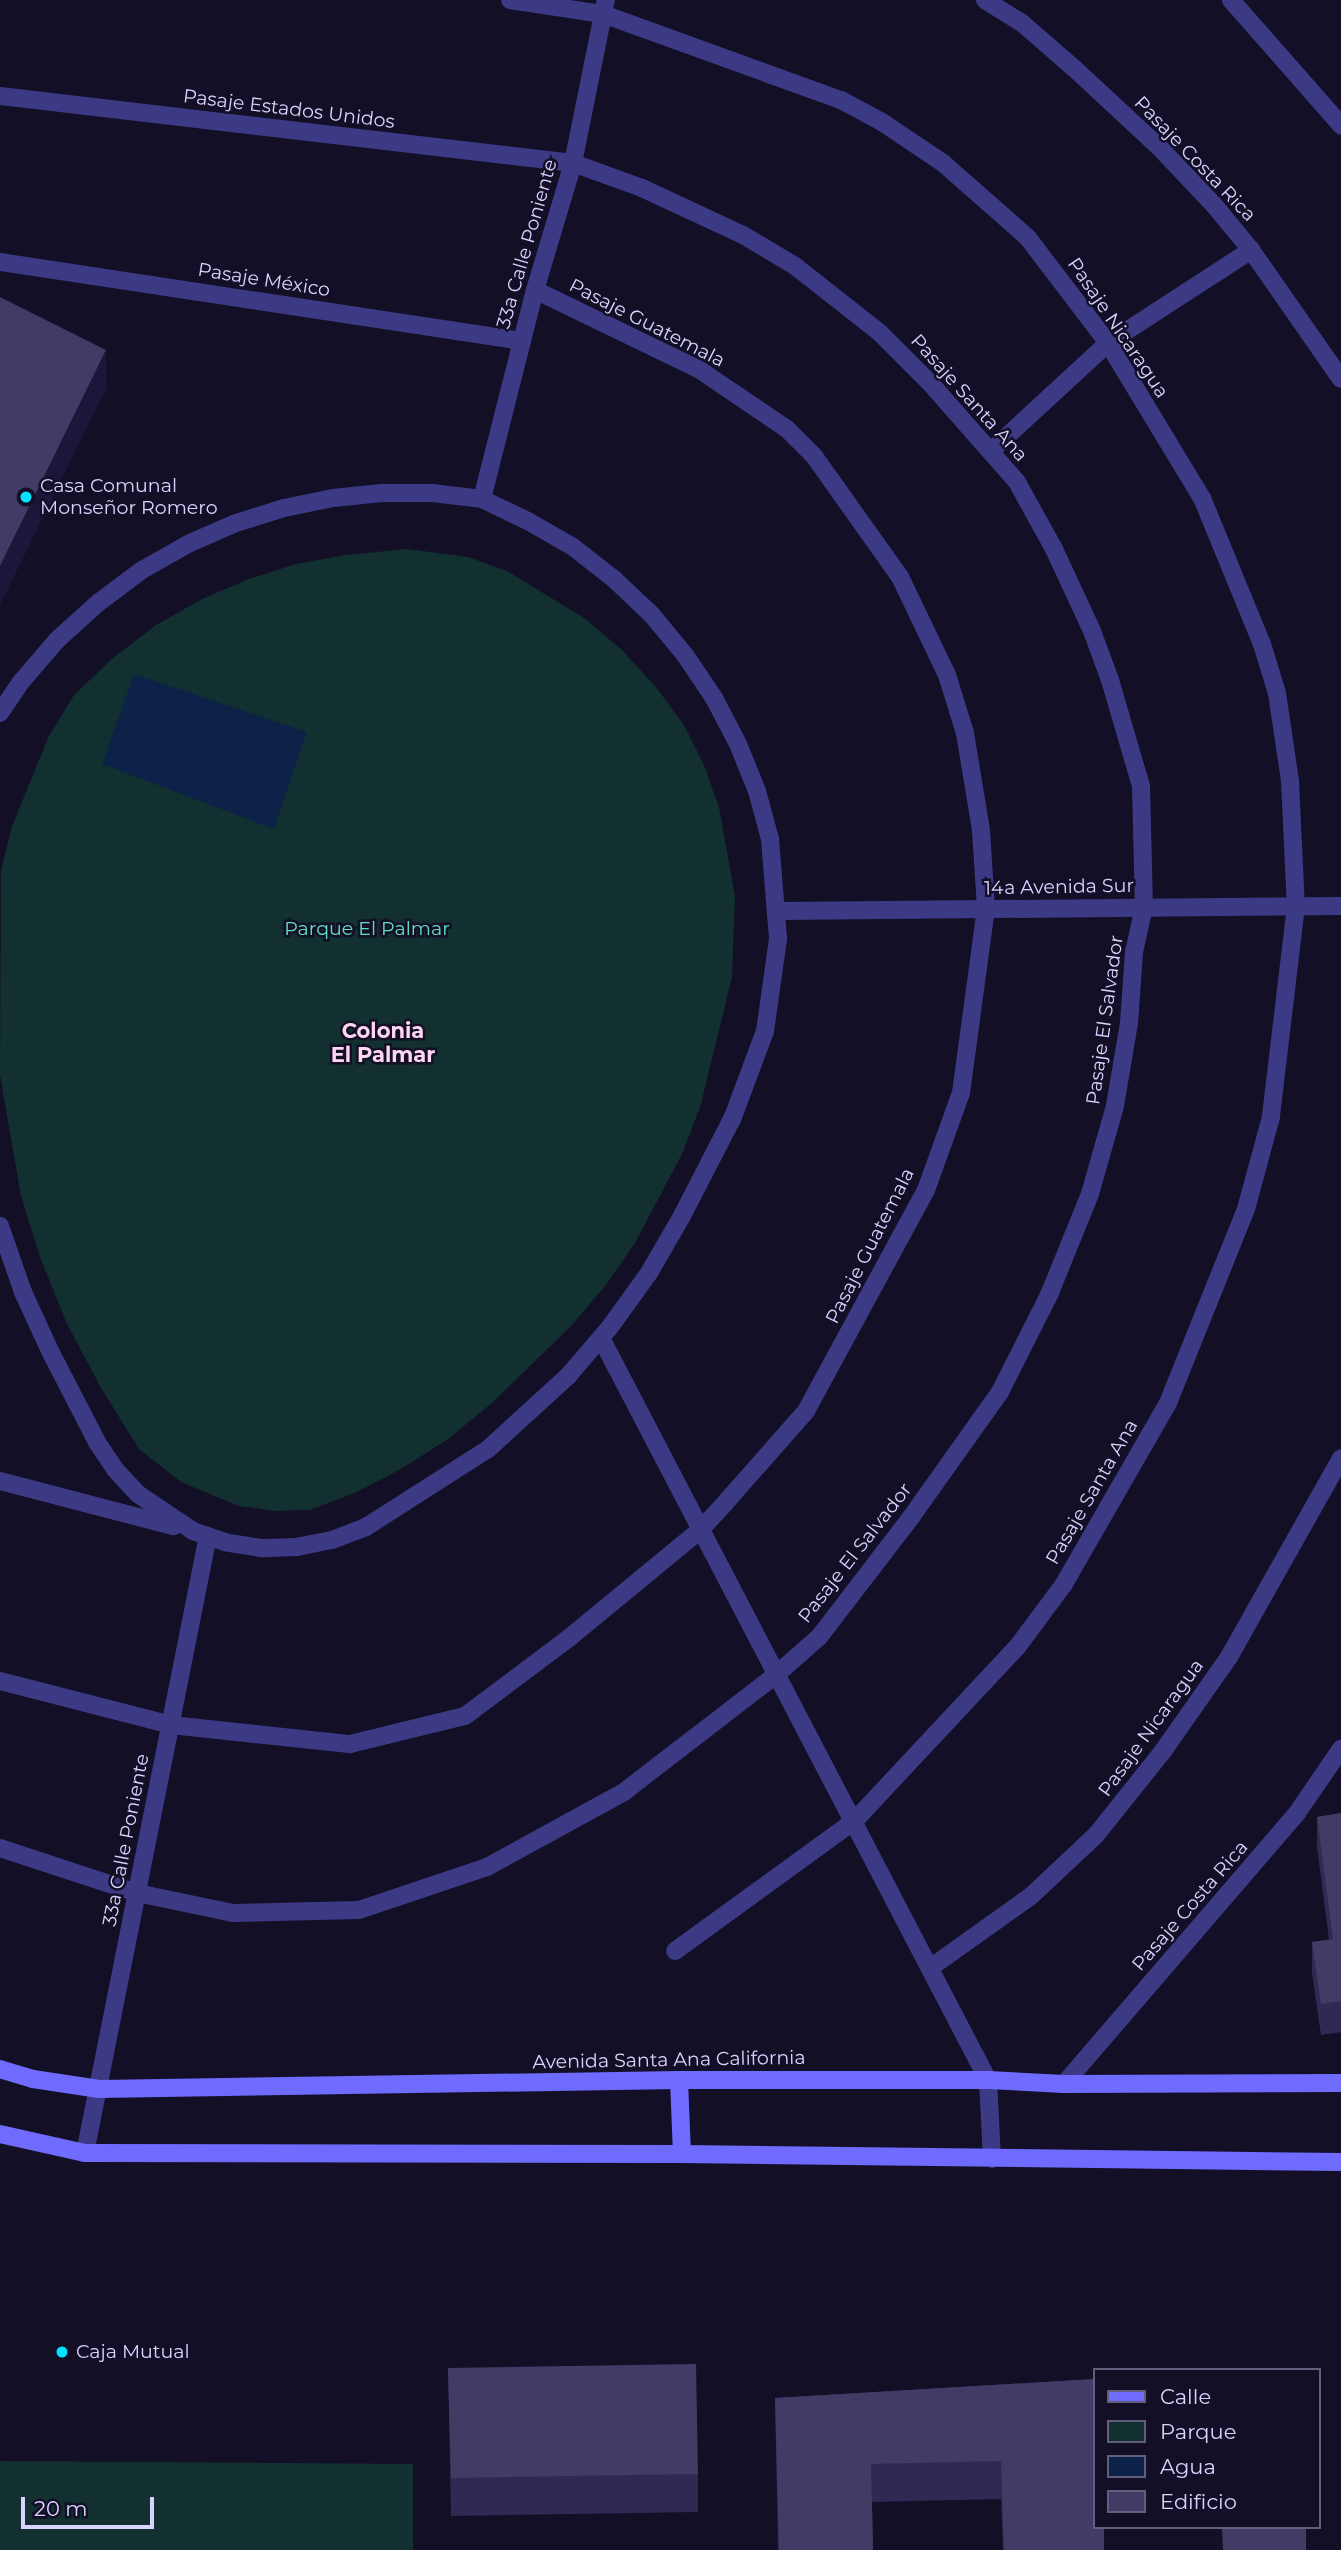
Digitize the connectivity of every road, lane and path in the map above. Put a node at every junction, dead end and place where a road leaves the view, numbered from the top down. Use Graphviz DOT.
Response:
graph roads {
  1 [pos="510,0"];
  2 [pos="985,0"];
  3 [pos="1231,0"];
  4 [pos="604,7"];
  5 [pos="0,96"];
  6 [pos="1341,125"];
  7 [pos="573,163"];
  8 [pos="1251,250"];
  9 [pos="0,262"];
  10 [pos="535,290"];
  11 [pos="522,341"];
  12 [pos="1108,343"];
  13 [pos="1341,379"];
  14 [pos="992,450"];
  15 [pos="482,499"];
  16 [pos="0,713"];
  17 [pos="1296,906"];
  18 [pos="1341,906"];
  19 [pos="1144,907"];
  20 [pos="986,908"];
  21 [pos="778,911"];
  22 [pos="0,1226"];
  23 [pos="601,1338"];
  24 [pos="1341,1458"];
  25 [pos="0,1481"];
  26 [pos="701,1529"];
  27 [pos="201,1534"];
  28 [pos="777,1674"];
  29 [pos="0,1681"];
  30 [pos="171,1725"];
  31 [pos="1341,1749"];
  32 [pos="853,1821"];
  33 [pos="0,1848"];
  34 [pos="137,1893"];
  35 [pos="675,1951"];
  36 [pos="930,1968"];
  37 [pos="0,2070"];
  38 [pos="679,2080"];
  39 [pos="988,2080"];
  40 [pos="1341,2082"];
  41 [pos="1064,2084"];
  42 [pos="99,2089"];
  43 [pos="0,2134"];
  44 [pos="85,2153"];
  45 [pos="682,2154"];
  46 [pos="992,2159"];
  47 [pos="1341,2162"];
  1 -- 4 [label="street, Pasaje Nicaragua"];
  2 -- 8 [label="street, Pasaje Costa Rica"];
  3 -- 6 [label="street"];
  4 -- 7 [label="street, 33a Calle Poniente"];
  4 -- 12 [label="street, Pasaje Nicaragua"];
  5 -- 7 [label="street, Pasaje Estados Unidos"];
  7 -- 10 [label="street, 33a Calle Poniente"];
  7 -- 14 [label="street, Pasaje Santa Ana"];
  8 -- 12 [label="street"];
  8 -- 13 [label="street, Pasaje Costa Rica"];
  9 -- 11 [label="street, Pasaje México"];
  10 -- 11 [label="street, 33a Calle Poniente"];
  10 -- 20 [label="street, Pasaje Guatemala"];
  11 -- 15 [label="street, 33a Calle Poniente"];
  12 -- 14 [label="street"];
  12 -- 17 [label="street, Pasaje Nicaragua"];
  14 -- 19 [label="street, Pasaje Santa Ana"];
  15 -- 16 [label="street"];
  15 -- 21 [label="street"];
  17 -- 18 [label="street, 14a Avenida Sur"];
  17 -- 19 [label="street, 14a Avenida Sur"];
  17 -- 32 [label="street, Pasaje Santa Ana"];
  19 -- 20 [label="street, 14a Avenida Sur"];
  19 -- 28 [label="street, Pasaje El Salvador"];
  20 -- 21 [label="street, 14a Avenida Sur"];
  20 -- 26 [label="street, Pasaje Guatemala"];
  21 -- 23 [label="street"];
  22 -- 27 [label="street"];
  23 -- 26 [label="street"];
  23 -- 27 [label="street"];
  24 -- 36 [label="street, Pasaje Nicaragua"];
  25 -- 27 [label="street"];
  26 -- 28 [label="street"];
  26 -- 30 [label="street, Pasaje Guatemala"];
  27 -- 30 [label="street, 33a Calle Poniente"];
  28 -- 32 [label="street"];
  28 -- 34 [label="street, Pasaje El Salvador"];
  29 -- 30 [label="street, Pasaje Guatemala"];
  30 -- 34 [label="street, 33a Calle Poniente"];
  31 -- 41 [label="street, Pasaje Costa Rica"];
  32 -- 35 [label="street, Pasaje Santa Ana"];
  32 -- 36 [label="street"];
  33 -- 34 [label="street, Pasaje El Salvador"];
  34 -- 42 [label="street, 33a Calle Poniente"];
  36 -- 39 [label="street"];
  37 -- 42 [label="street, Avenida Santa Ana California"];
  38 -- 39 [label="street, Avenida Santa Ana California"];
  38 -- 42 [label="street, Avenida Santa Ana California"];
  38 -- 45 [label="street"];
  39 -- 41 [label="street, Avenida Santa Ana California"];
  39 -- 46 [label="street"];
  40 -- 41 [label="street, Avenida Santa Ana California"];
  42 -- 44 [label="street, 33a Calle Poniente"];
  43 -- 44 [label="street"];
  44 -- 45 [label="street"];
  45 -- 46 [label="street"];
  46 -- 47 [label="street"];
}
